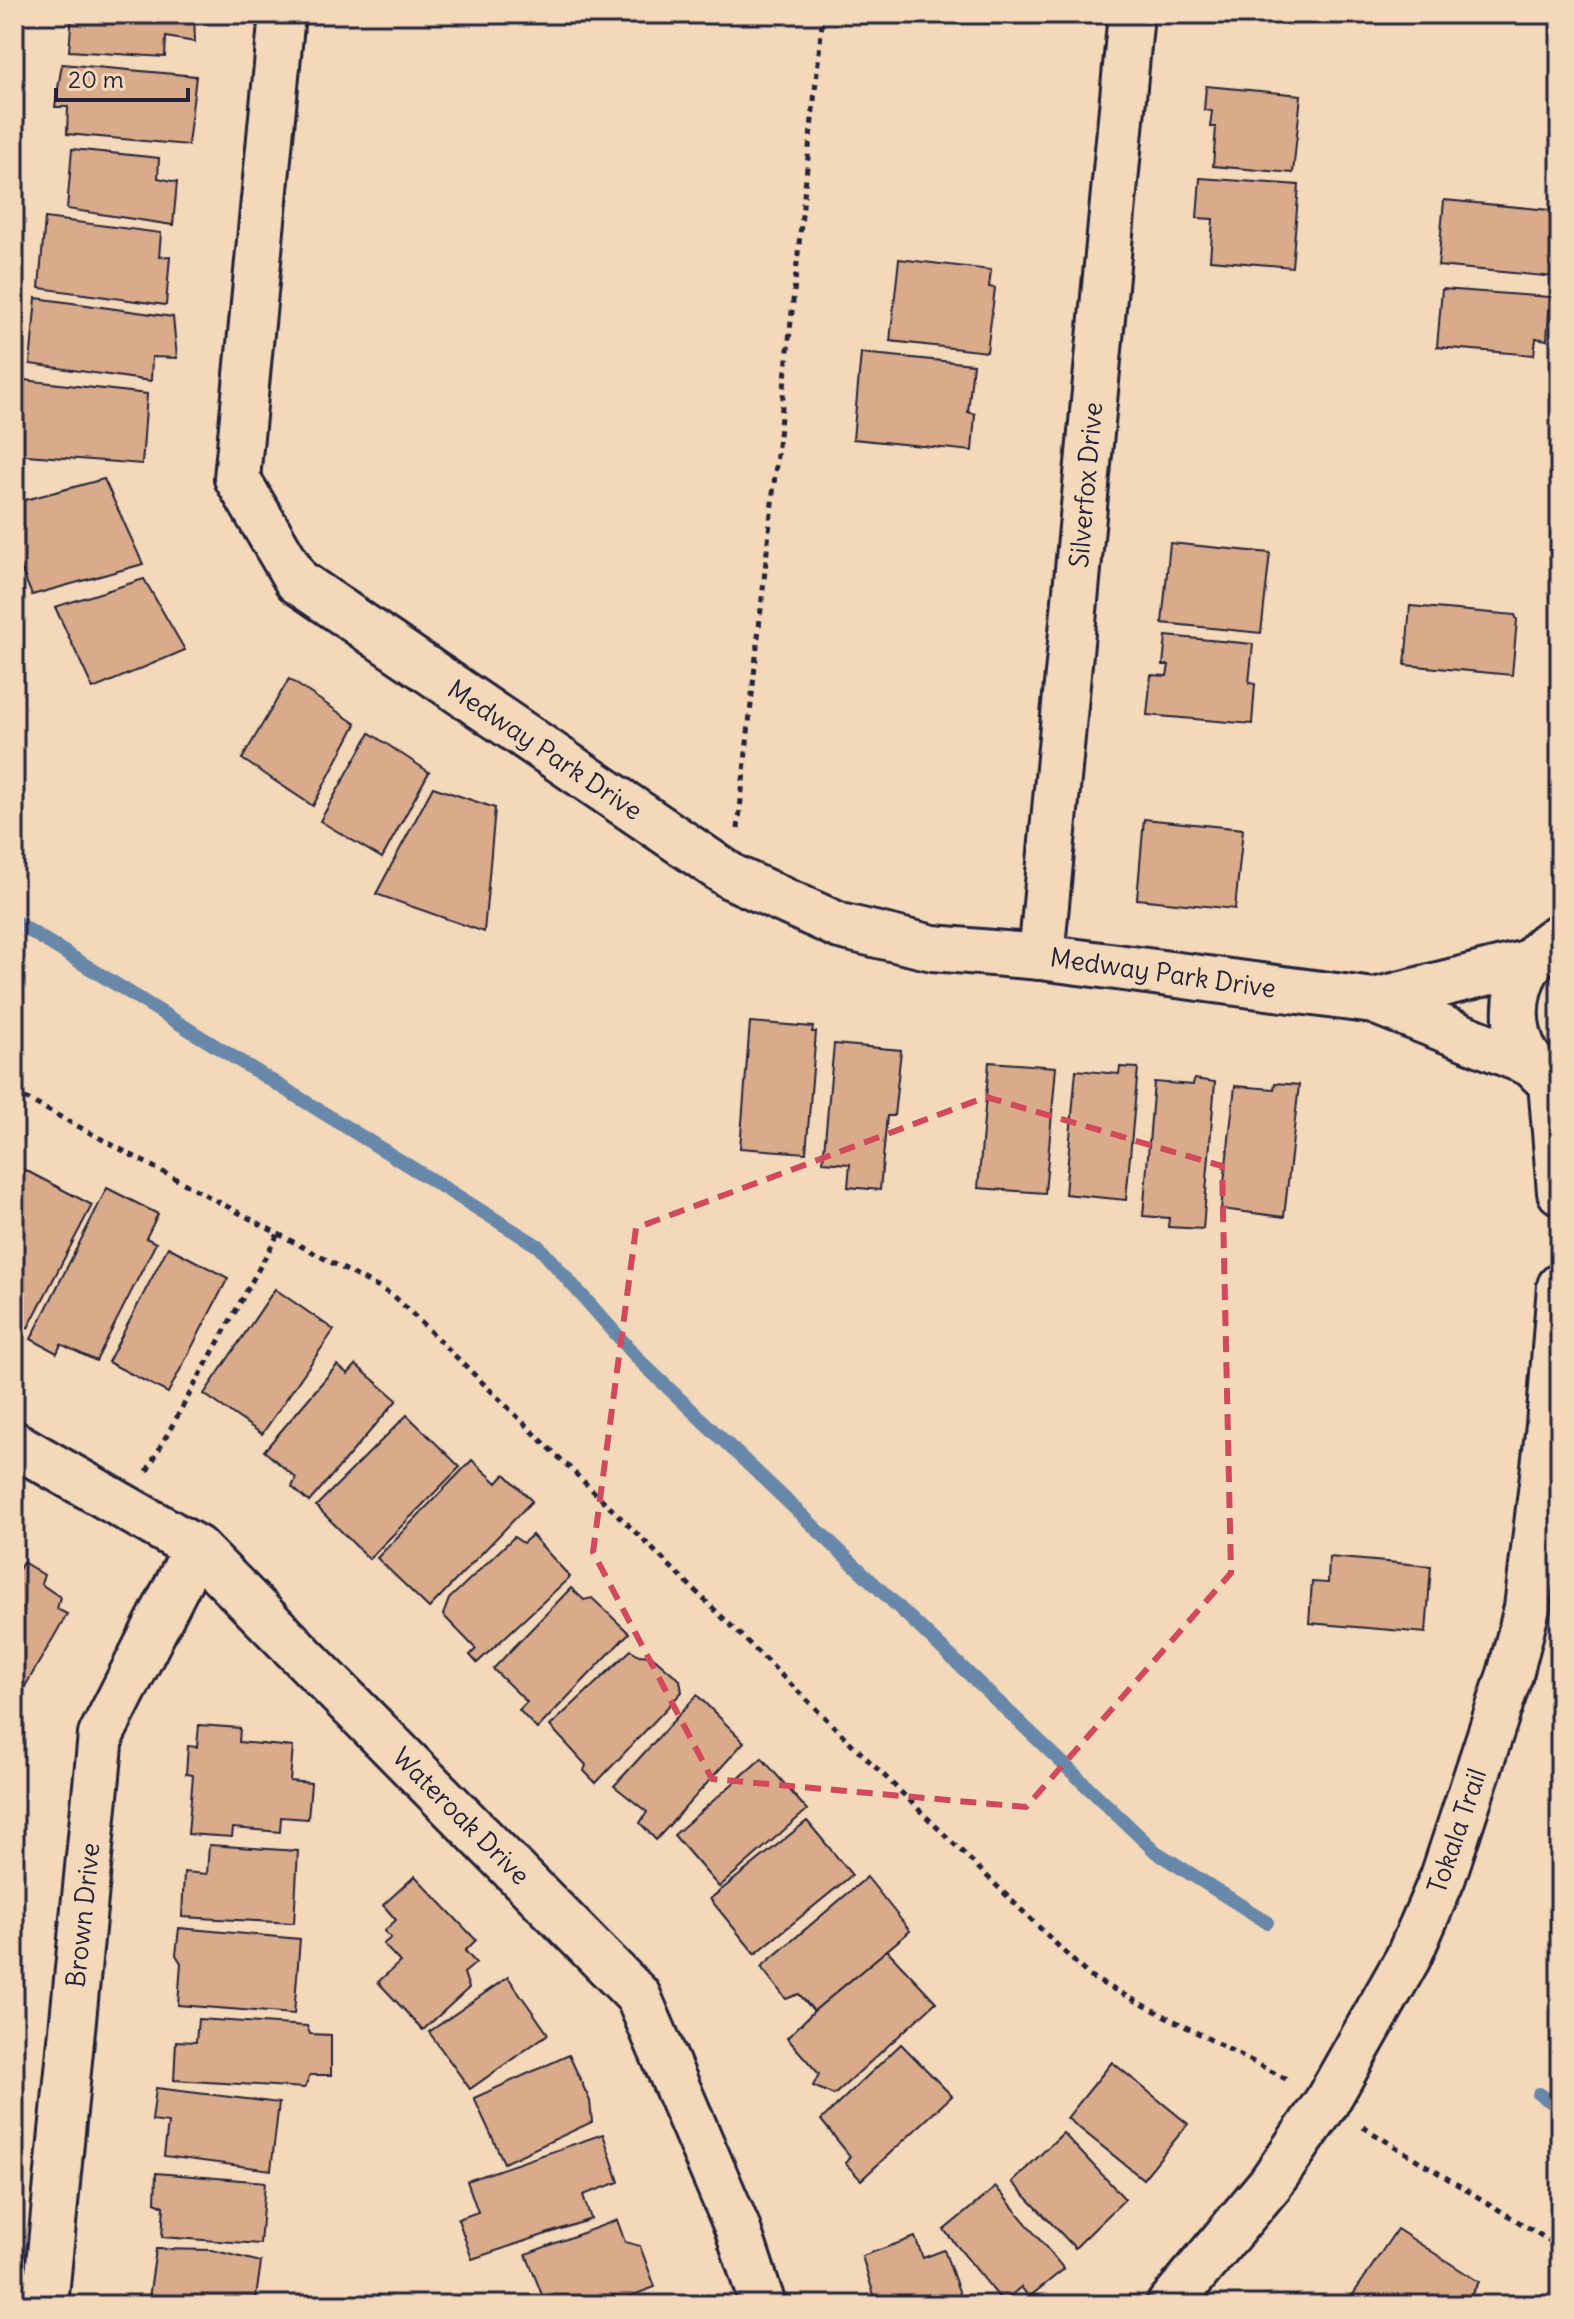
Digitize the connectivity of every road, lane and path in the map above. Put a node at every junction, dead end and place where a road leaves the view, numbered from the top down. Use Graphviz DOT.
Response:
graph roads {
  1 [pos="282,14"];
  2 [pos="823,14"];
  3 [pos="1131,14"];
  4 [pos="732,877"];
  5 [pos="1545,949"];
  6 [pos="1041,957"];
  7 [pos="1374,1001"];
  8 [pos="1548,1078"];
  9 [pos="14,1092"];
  10 [pos="1560,1192"];
  11 [pos="278,1234"];
  12 [pos="1560,1286"];
  13 [pos="14,1444"];
  14 [pos="127,1509"];
  15 [pos="196,1548"];
  16 [pos="1326,2103"];
  17 [pos="1560,2247"];
  18 [pos="45,2305"];
  19 [pos="763,2305"];
  20 [pos="1169,2305"];
  1 -- 4 [label="street, Medway Park Drive"];
  2 -- 4 [label="path"];
  3 -- 6 [label="street, Silverfox Drive"];
  4 -- 6 [label="street, Medway Park Drive"];
  5 -- 7 [label="street, Medway Park Drive"];
  5 -- 8 [label="street"];
  6 -- 7 [label="street, Medway Park Drive"];
  7 -- 8 [label="street, Medway Park Drive"];
  8 -- 10 [label="street"];
  9 -- 11 [label="path"];
  11 -- 14 [label="path"];
  11 -- 16 [label="path"];
  12 -- 16 [label="street, Tokala Trail"];
  13 -- 14 [label="street, Wateroak Drive"];
  14 -- 15 [label="street, Wateroak Drive"];
  15 -- 18 [label="street, Brown Drive"];
  15 -- 19 [label="street, Wateroak Drive"];
  16 -- 17 [label="path"];
  16 -- 20 [label="street, Tokala Trail"];
}
